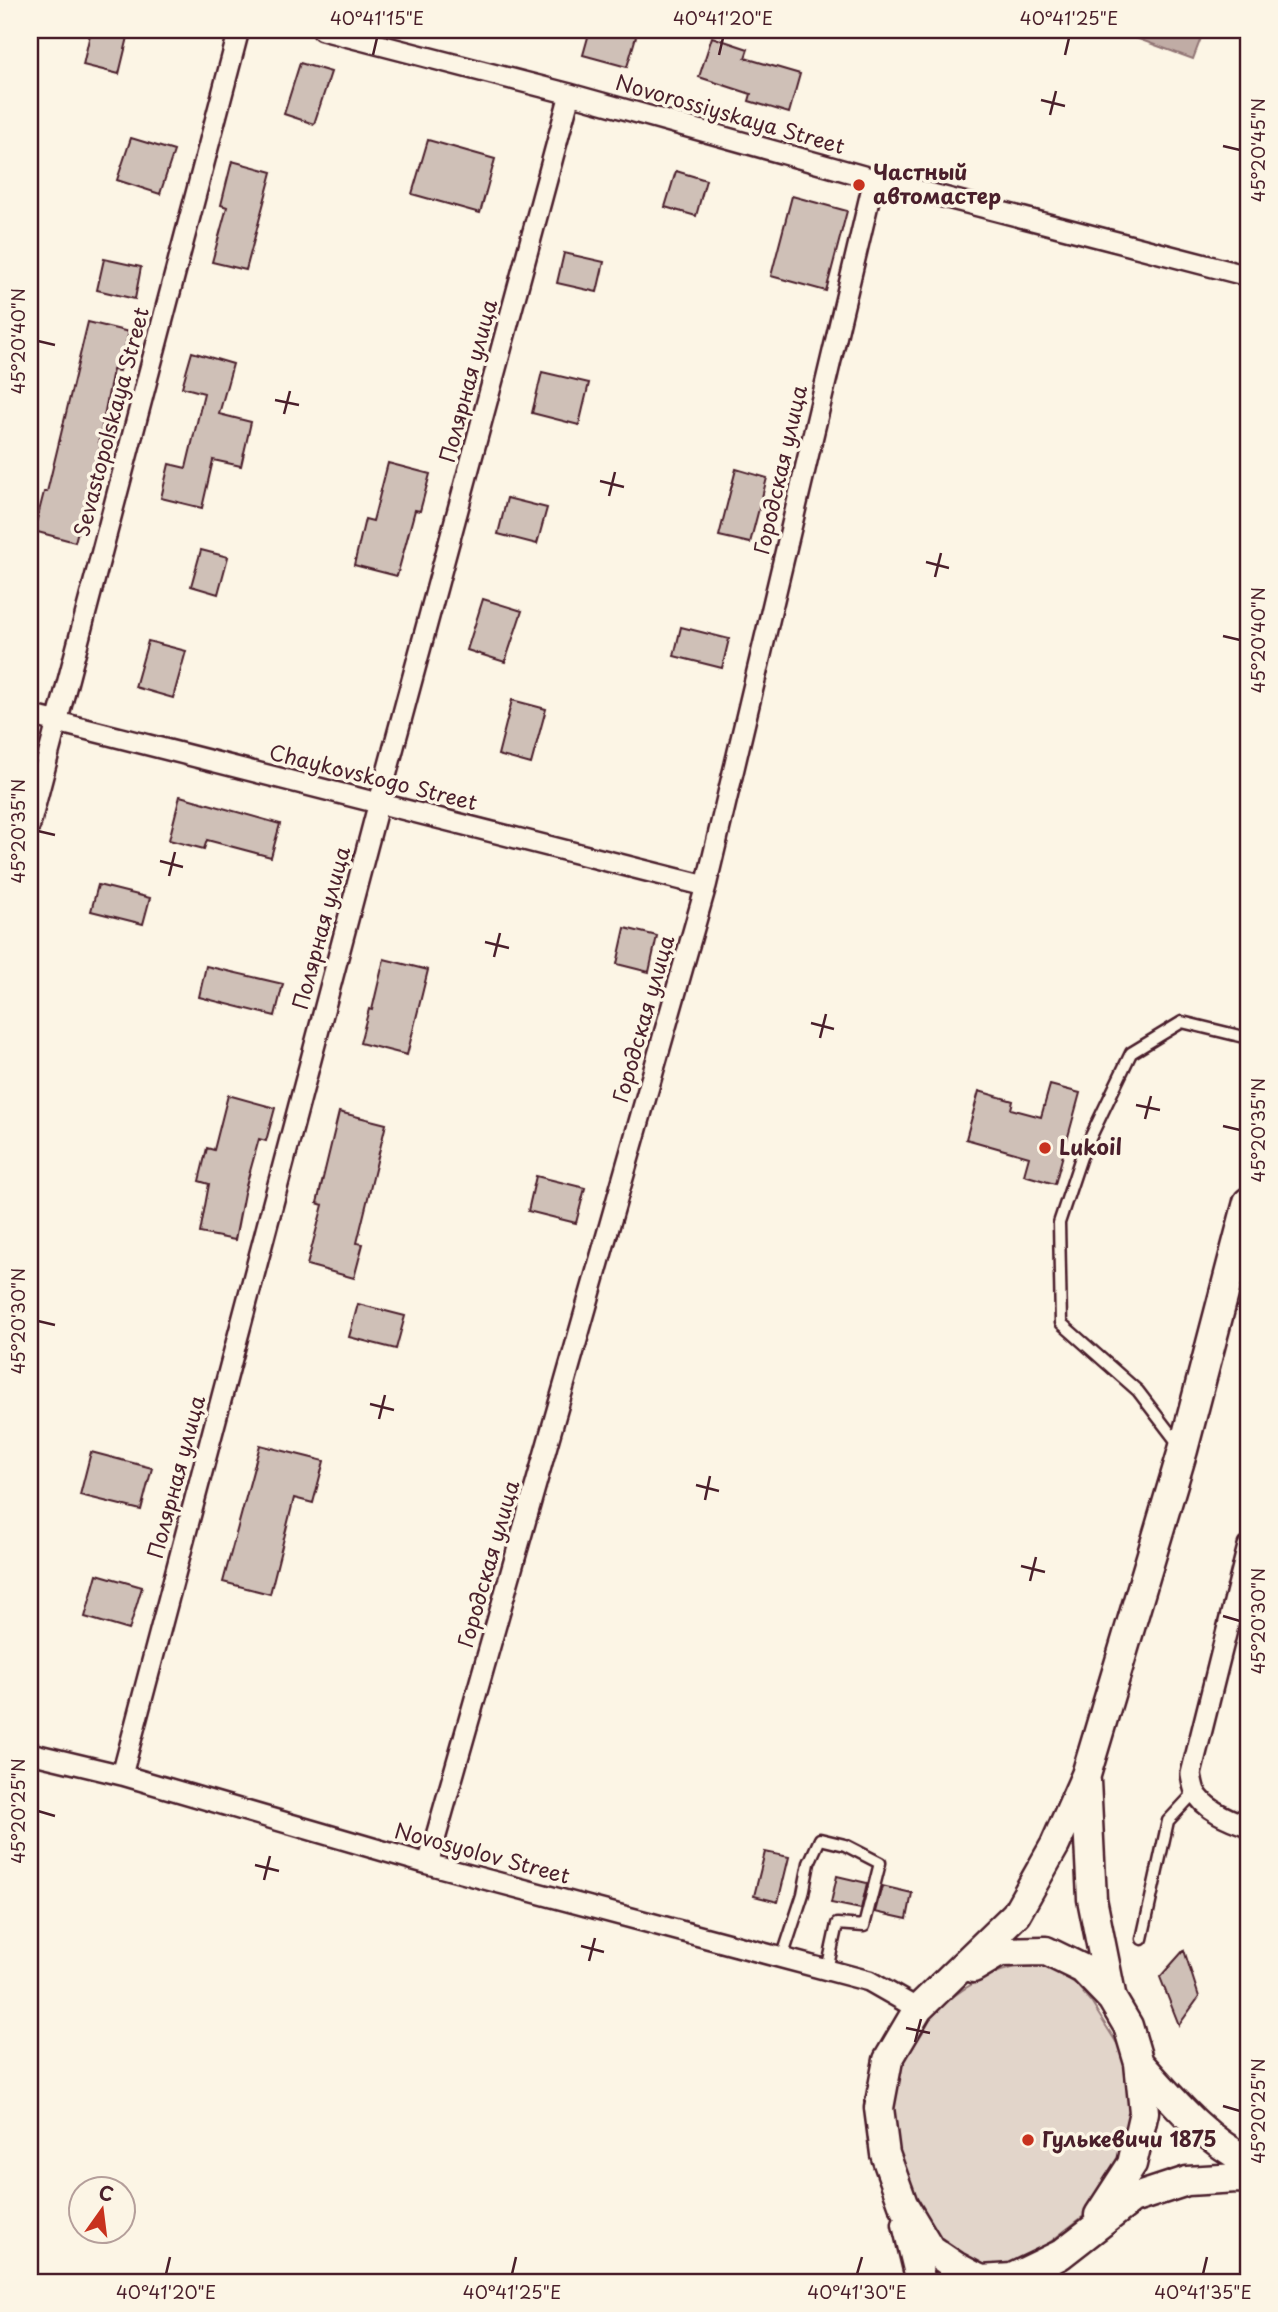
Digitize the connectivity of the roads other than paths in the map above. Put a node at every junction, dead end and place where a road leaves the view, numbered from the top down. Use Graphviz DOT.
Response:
graph roads {
  1 [pos="239,30"];
  2 [pos="322,30"];
  3 [pos="570,94"];
  4 [pos="874,179"];
  5 [pos="1248,276"];
  6 [pos="30,715"];
  7 [pos="57,723"];
  8 [pos="379,802"];
  9 [pos="30,825"];
  10 [pos="706,886"];
  11 [pos="1248,1038"];
  12 [pos="1248,1202"];
  13 [pos="1183,1450"];
  14 [pos="1248,1546"];
  15 [pos="30,1753"];
  16 [pos="122,1775"];
  17 [pos="1086,1775"];
  18 [pos="1195,1792"];
  19 [pos="1248,1826"];
  20 [pos="428,1864"];
  21 [pos="1142,1939"];
  22 [pos="782,1958"];
  23 [pos="827,1970"];
  24 [pos="944,1984"];
  25 [pos="1112,1999"];
  26 [pos="918,2009"];
  27 [pos="1139,2063"];
  28 [pos="1248,2161"];
  29 [pos="1248,2179"];
  30 [pos="903,2204"];
  31 [pos="1090,2229"];
  32 [pos="1060,2255"];
  33 [pos="921,2282"];
  34 [pos="1034,2282"];
  1 -- 7 [label="street, Sevastopolskaya Street"];
  2 -- 3 [label="street, Novorossiyskaya Street"];
  3 -- 4 [label="street, Novorossiyskaya Street"];
  3 -- 8 [label="street, Полярная улица"];
  4 -- 5 [label="street, Novorossiyskaya Street"];
  4 -- 10 [label="street, Городская улица"];
  6 -- 7 [label="street, Chaykovskogo Street"];
  7 -- 8 [label="street, Chaykovskogo Street"];
  7 -- 9 [label="street, Sevastopolskaya Street"];
  8 -- 10 [label="street, Chaykovskogo Street"];
  8 -- 16 [label="street, Полярная улица"];
  10 -- 20 [label="street, Городская улица"];
  11 -- 13 [label="lane"];
  12 -- 13 [label="main road"];
  13 -- 17 [label="main road"];
  14 -- 18 [label="street"];
  15 -- 16 [label="street, Novosyolov Street"];
  16 -- 20 [label="street, Novosyolov Street"];
  17 -- 24 [label="main road"];
  17 -- 25 [label="main road"];
  18 -- 19 [label="street"];
  18 -- 21 [label="lane"];
  20 -- 22 [label="street, Novosyolov Street"];
  22 -- 23 [label="street, Novosyolov Street"];
  22 -- 23 [label="lane"];
  23 -- 26 [label="street, Novosyolov Street"];
  24 -- 25 [label="main road"];
  24 -- 26 [label="main road"];
  25 -- 27 [label="main road"];
  26 -- 30 [label="main road"];
  27 -- 28 [label="main road"];
  27 -- 31 [label="main road"];
  29 -- 31 [label="main road"];
  30 -- 32 [label="main road"];
  30 -- 33 [label="main road"];
  31 -- 32 [label="main road"];
  32 -- 34 [label="main road"];
}
